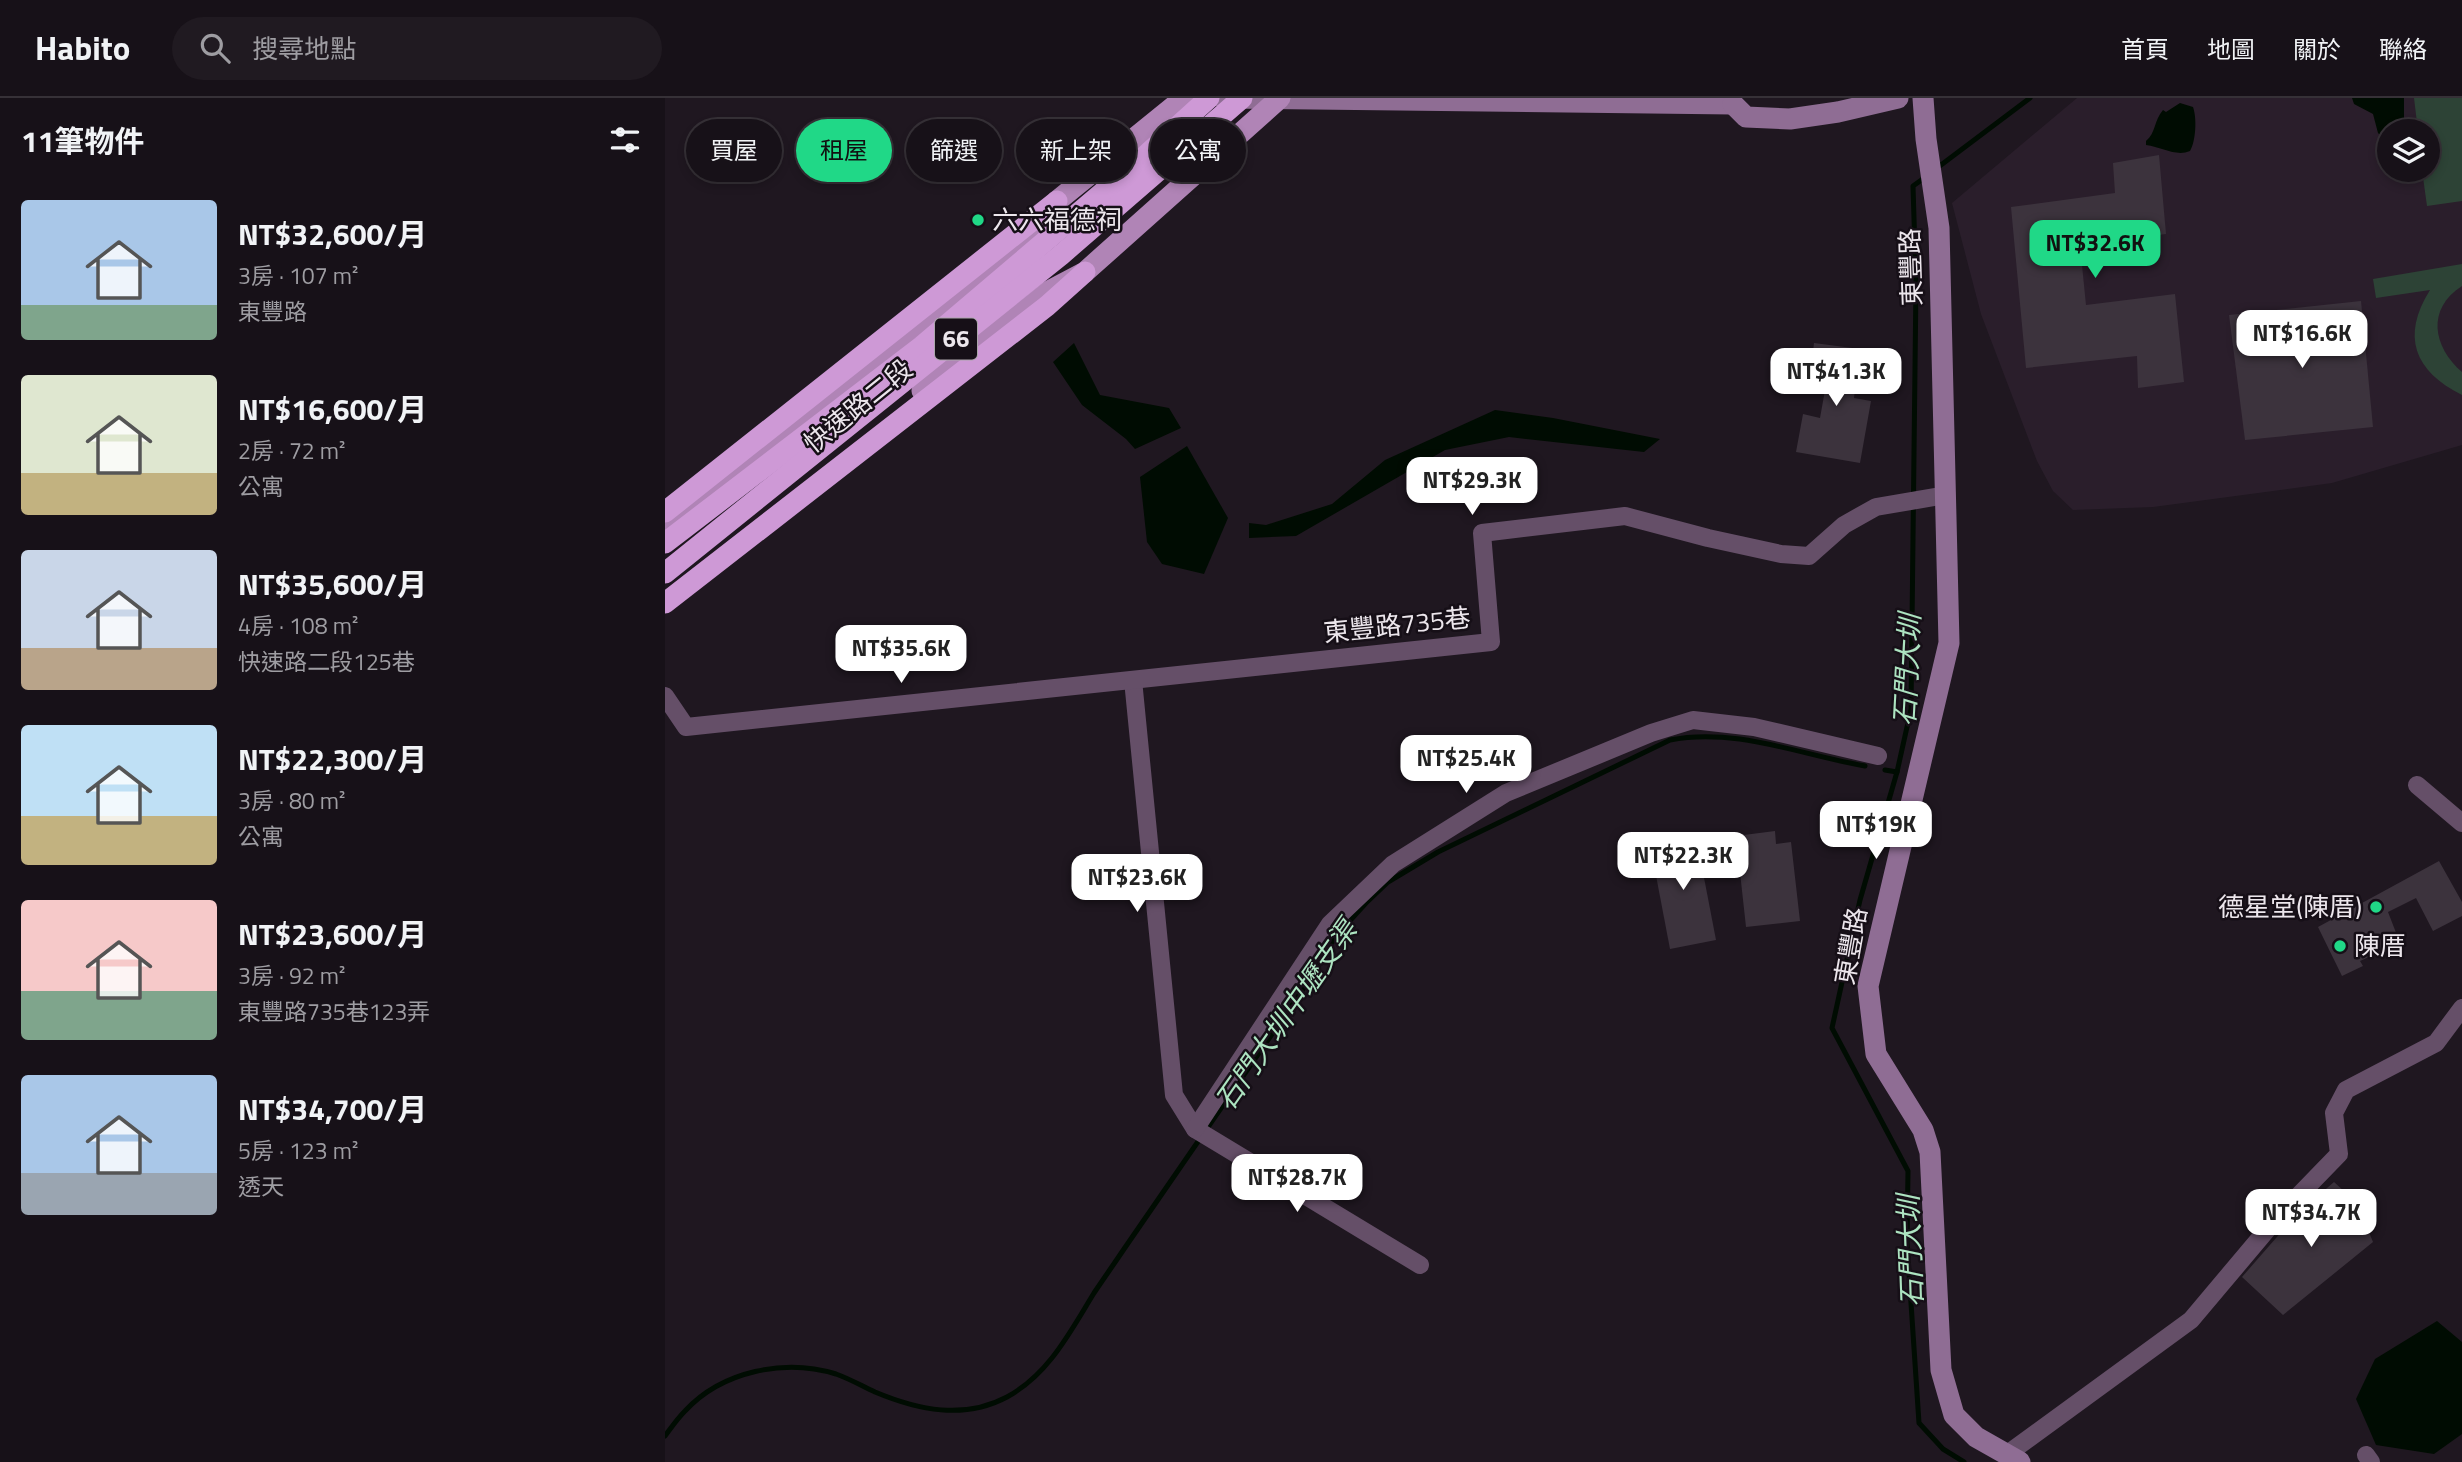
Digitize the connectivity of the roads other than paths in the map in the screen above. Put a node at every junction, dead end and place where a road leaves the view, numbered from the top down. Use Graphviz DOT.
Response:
graph roads {
  1 [pos="1184,98"];
  2 [pos="1209,98"];
  3 [pos="1223,98"];
  4 [pos="1242,98"];
  5 [pos="1898,98"];
  6 [pos="1923,98"];
  7 [pos="1279,99"];
  8 [pos="1734,101"];
  9 [pos="1840,105"];
  10 [pos="1057,201"];
  11 [pos="1084,272"];
  12 [pos="1946,495"];
  13 [pos="665,512"];
  14 [pos="665,525"];
  15 [pos="665,543"];
  16 [pos="665,573"];
  17 [pos="665,594"];
  18 [pos="665,603"];
  19 [pos="1133,680"];
  20 [pos="665,696"];
  21 [pos="1878,756"];
  22 [pos="2417,785"];
  23 [pos="2462,823"];
  24 [pos="2462,1008"];
  25 [pos="1195,1129"];
  26 [pos="1420,1265"];
  27 [pos="2013,1458"];
  1 -- 10 [label="main road, 快速路二段 / 66"];
  2 -- 15 [label="highway, 66"];
  3 -- 7 [label="street"];
  4 -- 16 [label="highway, 66, bridge"];
  5 -- 9 [label="street"];
  6 -- 12 [label="street, 東豐路"];
  7 -- 8 [label="street"];
  7 -- 11 [label="main road, 快速路二段 / 66"];
  8 -- 9 [label="street"];
  10 -- 13 [label="highway"];
  10 -- 14 [label="main road, 快速路二段 / 66"];
  11 -- 17 [label="main road, 快速路二段 / 66"];
  11 -- 18 [label="highway"];
  12 -- 19 [label="street, 東豐路735巷"];
  12 -- 27 [label="street, 東豐路"];
  19 -- 20 [label="street"];
  19 -- 25 [label="street"];
  21 -- 25 [label="street"];
  22 -- 23 [label="street"];
  24 -- 27 [label="street"];
  25 -- 26 [label="street"];
}
